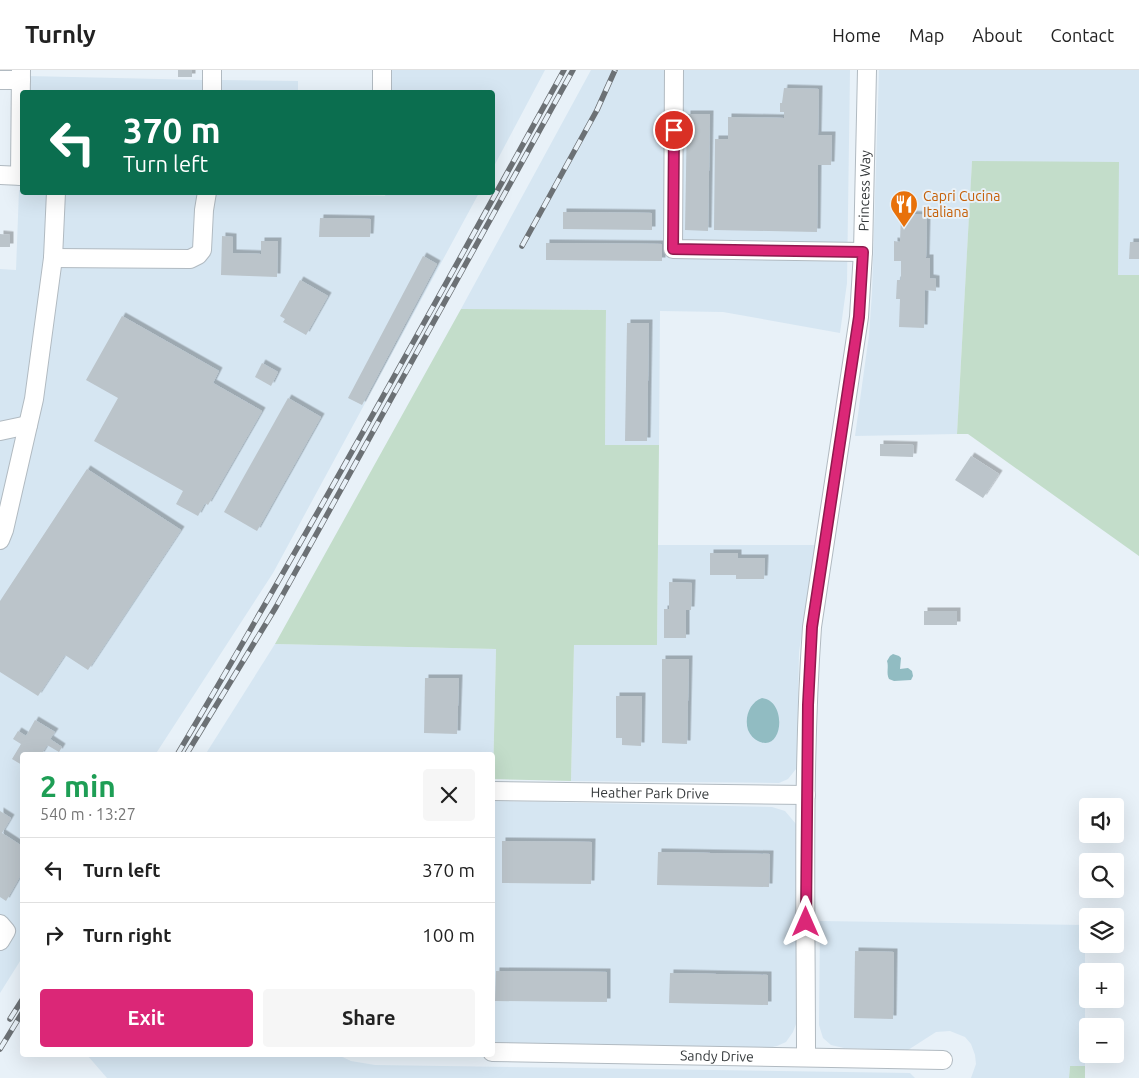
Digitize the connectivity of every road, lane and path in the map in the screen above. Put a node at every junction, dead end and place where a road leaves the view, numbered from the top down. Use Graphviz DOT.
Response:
graph roads {
  1 [pos="212,70"];
  2 [pos="382,70"];
  3 [pos="674,70"];
  4 [pos="867,70"];
  5 [pos="21,75"];
  6 [pos="0,80"];
  7 [pos="21,90"];
  8 [pos="212,90"];
  9 [pos="382,90"];
  10 [pos="0,175"];
  11 [pos="20,176"];
  12 [pos="56,195"];
  13 [pos="206,195"];
  14 [pos="863,252"];
  15 [pos="53,258"];
  16 [pos="28,425"];
  17 [pos="0,431"];
  18 [pos="0,540"];
  19 [pos="495,791"];
  20 [pos="806,794"];
  21 [pos="0,924"];
  22 [pos="0,941"];
  23 [pos="495,1052"];
  24 [pos="806,1057"];
  25 [pos="942,1060"];
  1 -- 8 [label="street"];
  2 -- 9 [label="street"];
  3 -- 14 [label="street"];
  4 -- 14 [label="street, Princess Way"];
  5 -- 6 [label="street"];
  5 -- 7 [label="street"];
  10 -- 11 [label="street"];
  12 -- 15 [label="street"];
  13 -- 15 [label="street"];
  14 -- 20 [label="street, Princess Way"];
  15 -- 16 [label="street"];
  16 -- 17 [label="street"];
  16 -- 18 [label="street"];
  19 -- 20 [label="street, Heather Park Drive"];
  20 -- 24 [label="street, Princess Way"];
  21 -- 22 [label="street"];
  23 -- 24 [label="street, Sandy Drive"];
  24 -- 25 [label="street, Sandy Drive"];
}
